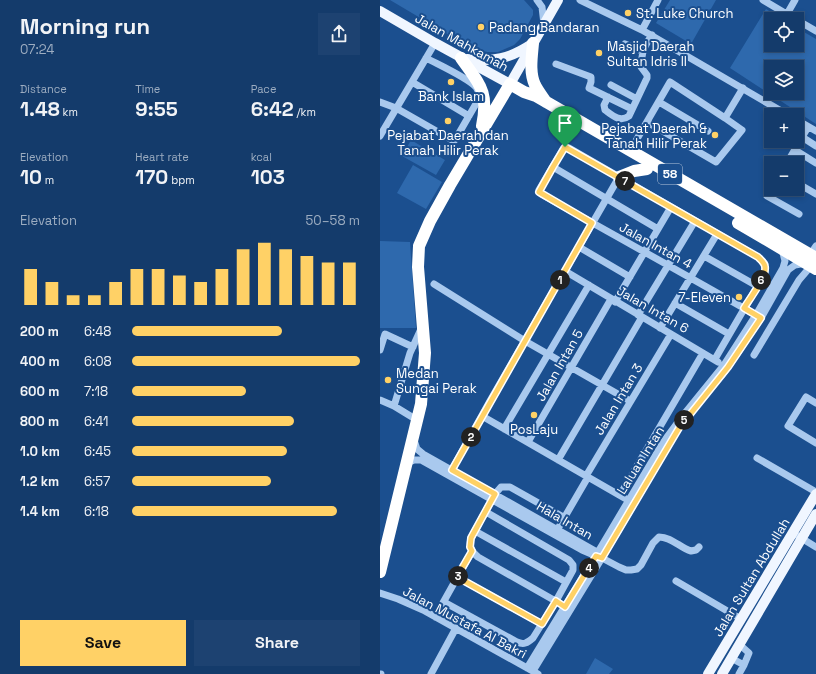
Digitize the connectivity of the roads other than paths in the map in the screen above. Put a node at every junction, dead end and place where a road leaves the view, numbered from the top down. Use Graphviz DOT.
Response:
graph roads {
  1 [pos="537,0"];
  2 [pos="558,0"];
  3 [pos="580,0"];
  4 [pos="658,0"];
  5 [pos="763,0"];
  6 [pos="795,0"];
  7 [pos="380,11"];
  8 [pos="784,12"];
  9 [pos="788,12"];
  10 [pos="544,24"];
  11 [pos="804,24"];
  12 [pos="642,30"];
  13 [pos="816,31"];
  14 [pos="652,36"];
  15 [pos="435,43"];
  16 [pos="533,43"];
  17 [pos="625,44"];
  18 [pos="642,51"];
  19 [pos="426,58"];
  20 [pos="462,58"];
  21 [pos="556,64"];
  22 [pos="412,82"];
  23 [pos="510,84"];
  24 [pos="611,85"];
  25 [pos="743,88"];
  26 [pos="524,92"];
  27 [pos="608,97"];
  28 [pos="637,99"];
  29 [pos="380,102"];
  30 [pos="546,102"];
  31 [pos="658,102"];
  32 [pos="396,108"];
  33 [pos="776,108"];
  34 [pos="632,109"];
  35 [pos="469,116"];
  36 [pos="725,118"];
  37 [pos="647,122"];
  38 [pos="804,124"];
  39 [pos="808,127"];
  40 [pos="708,131"];
  41 [pos="816,131"];
  42 [pos="481,133"];
  43 [pos="804,134"];
  44 [pos="380,136"];
  45 [pos="804,138"];
  46 [pos="816,146"];
  47 [pos="795,150"];
  48 [pos="630,151"];
  49 [pos="791,156"];
  50 [pos="816,163"];
  51 [pos="553,167"];
  52 [pos="647,169"];
  53 [pos="619,177"];
  54 [pos="804,187"];
  55 [pos="816,194"];
  56 [pos="767,196"];
  57 [pos="607,199"];
  58 [pos="671,208"];
  59 [pos="799,214"];
  60 [pos="695,221"];
  61 [pos="592,223"];
  62 [pos="658,229"];
  63 [pos="717,234"];
  64 [pos="579,247"];
  65 [pos="782,248"];
  66 [pos="644,252"];
  67 [pos="704,256"];
  68 [pos="812,259"];
  69 [pos="668,266"];
  70 [pos="565,271"];
  71 [pos="630,276"];
  72 [pos="690,278"];
  73 [pos="434,284"];
  74 [pos="588,286"];
  75 [pos="758,286"];
  76 [pos="613,301"];
  77 [pos="675,303"];
  78 [pos="744,308"];
  79 [pos="640,316"];
  80 [pos="759,316"];
  81 [pos="423,325"];
  82 [pos="660,328"];
  83 [pos="671,334"];
  84 [pos="729,334"];
  85 [pos="525,341"];
  86 [pos="413,347"];
  87 [pos="380,350"];
  88 [pos="703,352"];
  89 [pos="549,354"];
  90 [pos="754,355"];
  91 [pos="714,359"];
  92 [pos="726,366"];
  93 [pos="572,367"];
  94 [pos="602,385"];
  95 [pos="422,390"];
  96 [pos="380,400"];
  97 [pos="630,401"];
  98 [pos="816,403"];
  99 [pos="394,406"];
  100 [pos="482,416"];
  101 [pos="412,417"];
  102 [pos="504,428"];
  103 [pos="414,436"];
  104 [pos="528,442"];
  105 [pos="816,443"];
  106 [pos="757,458"];
  107 [pos="558,460"];
  108 [pos="407,464"];
  109 [pos="450,473"];
  110 [pos="587,477"];
  111 [pos="816,493"];
  112 [pos="620,495"];
  113 [pos="494,497"];
  114 [pos="631,502"];
  115 [pos="486,512"];
  116 [pos="816,514"];
  117 [pos="565,518"];
  118 [pos="475,531"];
  119 [pos="556,532"];
  120 [pos="797,536"];
  121 [pos="380,546"];
  122 [pos="699,546"];
  123 [pos="816,547"];
  124 [pos="472,551"];
  125 [pos="599,555"];
  126 [pos="380,572"];
  127 [pos="457,577"];
  128 [pos="676,581"];
  129 [pos="566,582"];
  130 [pos="380,593"];
  131 [pos="556,601"];
  132 [pos="444,602"];
  133 [pos="567,608"];
  134 [pos="435,617"];
  135 [pos="741,619"];
  136 [pos="542,624"];
  137 [pos="456,628"];
  138 [pos="739,644"];
  139 [pos="731,658"];
  140 [pos="744,665"];
  141 [pos="532,671"];
  142 [pos="431,674"];
  143 [pos="708,674"];
  144 [pos="722,674"];
  145 [pos="739,674"];
  1 -- 10 [label="street"];
  2 -- 10 [label="main road"];
  3 -- 12 [label="street"];
  4 -- 12 [label="street"];
  5 -- 8 [label="street"];
  6 -- 9 [label="street"];
  7 -- 15 [label="main road, Jalan Mahkamah"];
  10 -- 16 [label="main road"];
  11 -- 13 [label="street"];
  12 -- 14 [label="street"];
  14 -- 18 [label="street"];
  14 -- 25 [label="street"];
  15 -- 19 [label="street"];
  15 -- 20 [label="main road, Jalan Mahkamah"];
  16 -- 20 [label="main road"];
  16 -- 23 [label="main road"];
  16 -- 30 [label="highway"];
  17 -- 18 [label="street"];
  18 -- 28 [label="street"];
  19 -- 22 [label="street"];
  19 -- 35 [label="street"];
  20 -- 23 [label="main road, Jalan Mahkamah"];
  20 -- 42 [label="highway"];
  21 -- 27 [label="street"];
  22 -- 32 [label="street"];
  22 -- 35 [label="street"];
  23 -- 26 [label="highway, 58"];
  23 -- 42 [label="highway"];
  24 -- 28 [label="street"];
  25 -- 33 [label="street"];
  25 -- 36 [label="street"];
  26 -- 30 [label="highway, 58"];
  26 -- 52 [label="highway, 58"];
  27 -- 34 [label="street"];
  27 -- 34 [label="street"];
  28 -- 34 [label="street"];
  29 -- 32 [label="street"];
  30 -- 48 [label="highway, 58"];
  31 -- 36 [label="street"];
  31 -- 37 [label="street"];
  31 -- 40 [label="street"];
  32 -- 35 [label="street"];
  32 -- 44 [label="street"];
  36 -- 37 [label="street"];
  37 -- 48 [label="street"];
  38 -- 39 [label="street"];
  39 -- 41 [label="street"];
  39 -- 43 [label="street"];
  42 -- 81 [label="highway"];
  45 -- 46 [label="street"];
  47 -- 49 [label="street"];
  47 -- 50 [label="street"];
  48 -- 68 [label="highway, 58"];
  51 -- 53 [label="street"];
  51 -- 57 [label="street"];
  51 -- 61 [label="street, Jalan Intan 4"];
  52 -- 53 [label="highway"];
  52 -- 65 [label="highway, 58"];
  53 -- 57 [label="street"];
  53 -- 58 [label="street"];
  54 -- 55 [label="street"];
  56 -- 59 [label="street"];
  57 -- 61 [label="street"];
  57 -- 62 [label="street"];
  58 -- 60 [label="street"];
  58 -- 62 [label="street, Jalan Intan 5"];
  60 -- 63 [label="street"];
  60 -- 69 [label="street"];
  61 -- 64 [label="street"];
  61 -- 66 [label="street, Jalan Intan 4"];
  62 -- 66 [label="street, Jalan Intan 5"];
  63 -- 67 [label="street"];
  63 -- 75 [label="street"];
  64 -- 70 [label="street"];
  64 -- 71 [label="street"];
  65 -- 68 [label="highway, 58"];
  65 -- 80 [label="street, Laluan Intan"];
  66 -- 69 [label="street, Jalan Intan 4"];
  66 -- 71 [label="street, Jalan Intan 5"];
  67 -- 72 [label="street"];
  67 -- 75 [label="street"];
  68 -- 80 [label="street, Laluan Intan"];
  68 -- 90 [label="street"];
  69 -- 72 [label="street, Jalan Intan 4"];
  69 -- 79 [label="street"];
  70 -- 74 [label="street, Jalan Intan 6"];
  70 -- 85 [label="street"];
  71 -- 76 [label="street, Jalan Intan 5"];
  72 -- 77 [label="street"];
  72 -- 78 [label="street, Jalan Intan 4"];
  73 -- 85 [label="street"];
  74 -- 76 [label="street, Jalan Intan 6"];
  74 -- 89 [label="street"];
  75 -- 78 [label="street"];
  76 -- 79 [label="street, Jalan Intan 6"];
  76 -- 93 [label="street, Jalan Intan 5"];
  77 -- 82 [label="street"];
  77 -- 84 [label="street"];
  78 -- 80 [label="street, Jalan Intan 4"];
  78 -- 84 [label="street"];
  79 -- 82 [label="street, Jalan Intan 6"];
  79 -- 94 [label="street"];
  80 -- 92 [label="street, Laluan Intan"];
  81 -- 86 [label="street"];
  81 -- 95 [label="highway"];
  82 -- 83 [label="street, Jalan Intan 6"];
  83 -- 88 [label="street, Jalan Intan 6"];
  83 -- 97 [label="street, Jalan Intan 3"];
  84 -- 91 [label="street"];
  85 -- 89 [label="street"];
  85 -- 100 [label="street"];
  86 -- 87 [label="street"];
  86 -- 99 [label="street"];
  88 -- 91 [label="street, Jalan Intan 6"];
  88 -- 112 [label="street"];
  89 -- 93 [label="street"];
  89 -- 102 [label="street"];
  91 -- 92 [label="street, Jalan Intan 6"];
  92 -- 114 [label="street, Laluan Intan"];
  93 -- 94 [label="street"];
  93 -- 104 [label="street, Jalan Intan 5"];
  94 -- 97 [label="street"];
  94 -- 107 [label="street"];
  95 -- 101 [label="highway"];
  95 -- 103 [label="highway"];
  96 -- 99 [label="street"];
  97 -- 110 [label="street, Jalan Intan 3"];
  98 -- 105 [label="street"];
  99 -- 101 [label="street"];
  100 -- 102 [label="street"];
  100 -- 109 [label="street"];
  101 -- 121 [label="highway"];
  102 -- 104 [label="street"];
  103 -- 108 [label="highway"];
  103 -- 109 [label="street, Hala Intan"];
  104 -- 107 [label="street"];
  106 -- 111 [label="street"];
  107 -- 110 [label="street"];
  108 -- 109 [label="street, Hala Intan"];
  108 -- 126 [label="highway"];
  109 -- 113 [label="street, Hala Intan"];
  110 -- 112 [label="street"];
  110 -- 117 [label="street, Jalan Intan 3"];
  111 -- 120 [label="main road, Jalan Sultan Abdullah"];
  112 -- 114 [label="street"];
  113 -- 115 [label="street"];
  113 -- 117 [label="street"];
  113 -- 119 [label="street, Hala Intan"];
  114 -- 125 [label="street, Laluan Intan"];
  115 -- 118 [label="street"];
  115 -- 129 [label="street"];
  116 -- 120 [label="main road, Jalan Sultan Abdullah"];
  117 -- 119 [label="street, Jalan Intan 3"];
  118 -- 124 [label="street"];
  118 -- 129 [label="street"];
  119 -- 125 [label="street, Hala Intan"];
  120 -- 123 [label="street"];
  120 -- 135 [label="main road, Jalan Sultan Abdullah"];
  120 -- 138 [label="main road, Jalan Sultan Abdullah"];
  122 -- 125 [label="street, Hala Intan"];
  124 -- 127 [label="street"];
  124 -- 131 [label="street"];
  125 -- 133 [label="street, Laluan Intan"];
  127 -- 132 [label="street"];
  127 -- 136 [label="street"];
  128 -- 135 [label="street"];
  129 -- 131 [label="street"];
  130 -- 134 [label="street, Jalan Mustafa Al Bakri"];
  131 -- 133 [label="street"];
  131 -- 136 [label="street"];
  132 -- 134 [label="street"];
  132 -- 136 [label="street"];
  133 -- 141 [label="street, Laluan Intan"];
  134 -- 137 [label="street, Jalan Mustafa Al Bakri"];
  135 -- 143 [label="main road, Jalan Sultan Abdullah"];
  137 -- 141 [label="street, Jalan Mustafa Al Bakri"];
  137 -- 142 [label="street"];
  138 -- 139 [label="main road, Jalan Sultan Abdullah"];
  138 -- 140 [label="street"];
  139 -- 140 [label="street"];
  139 -- 144 [label="main road, Jalan Sultan Abdullah"];
  140 -- 145 [label="street"];
}
